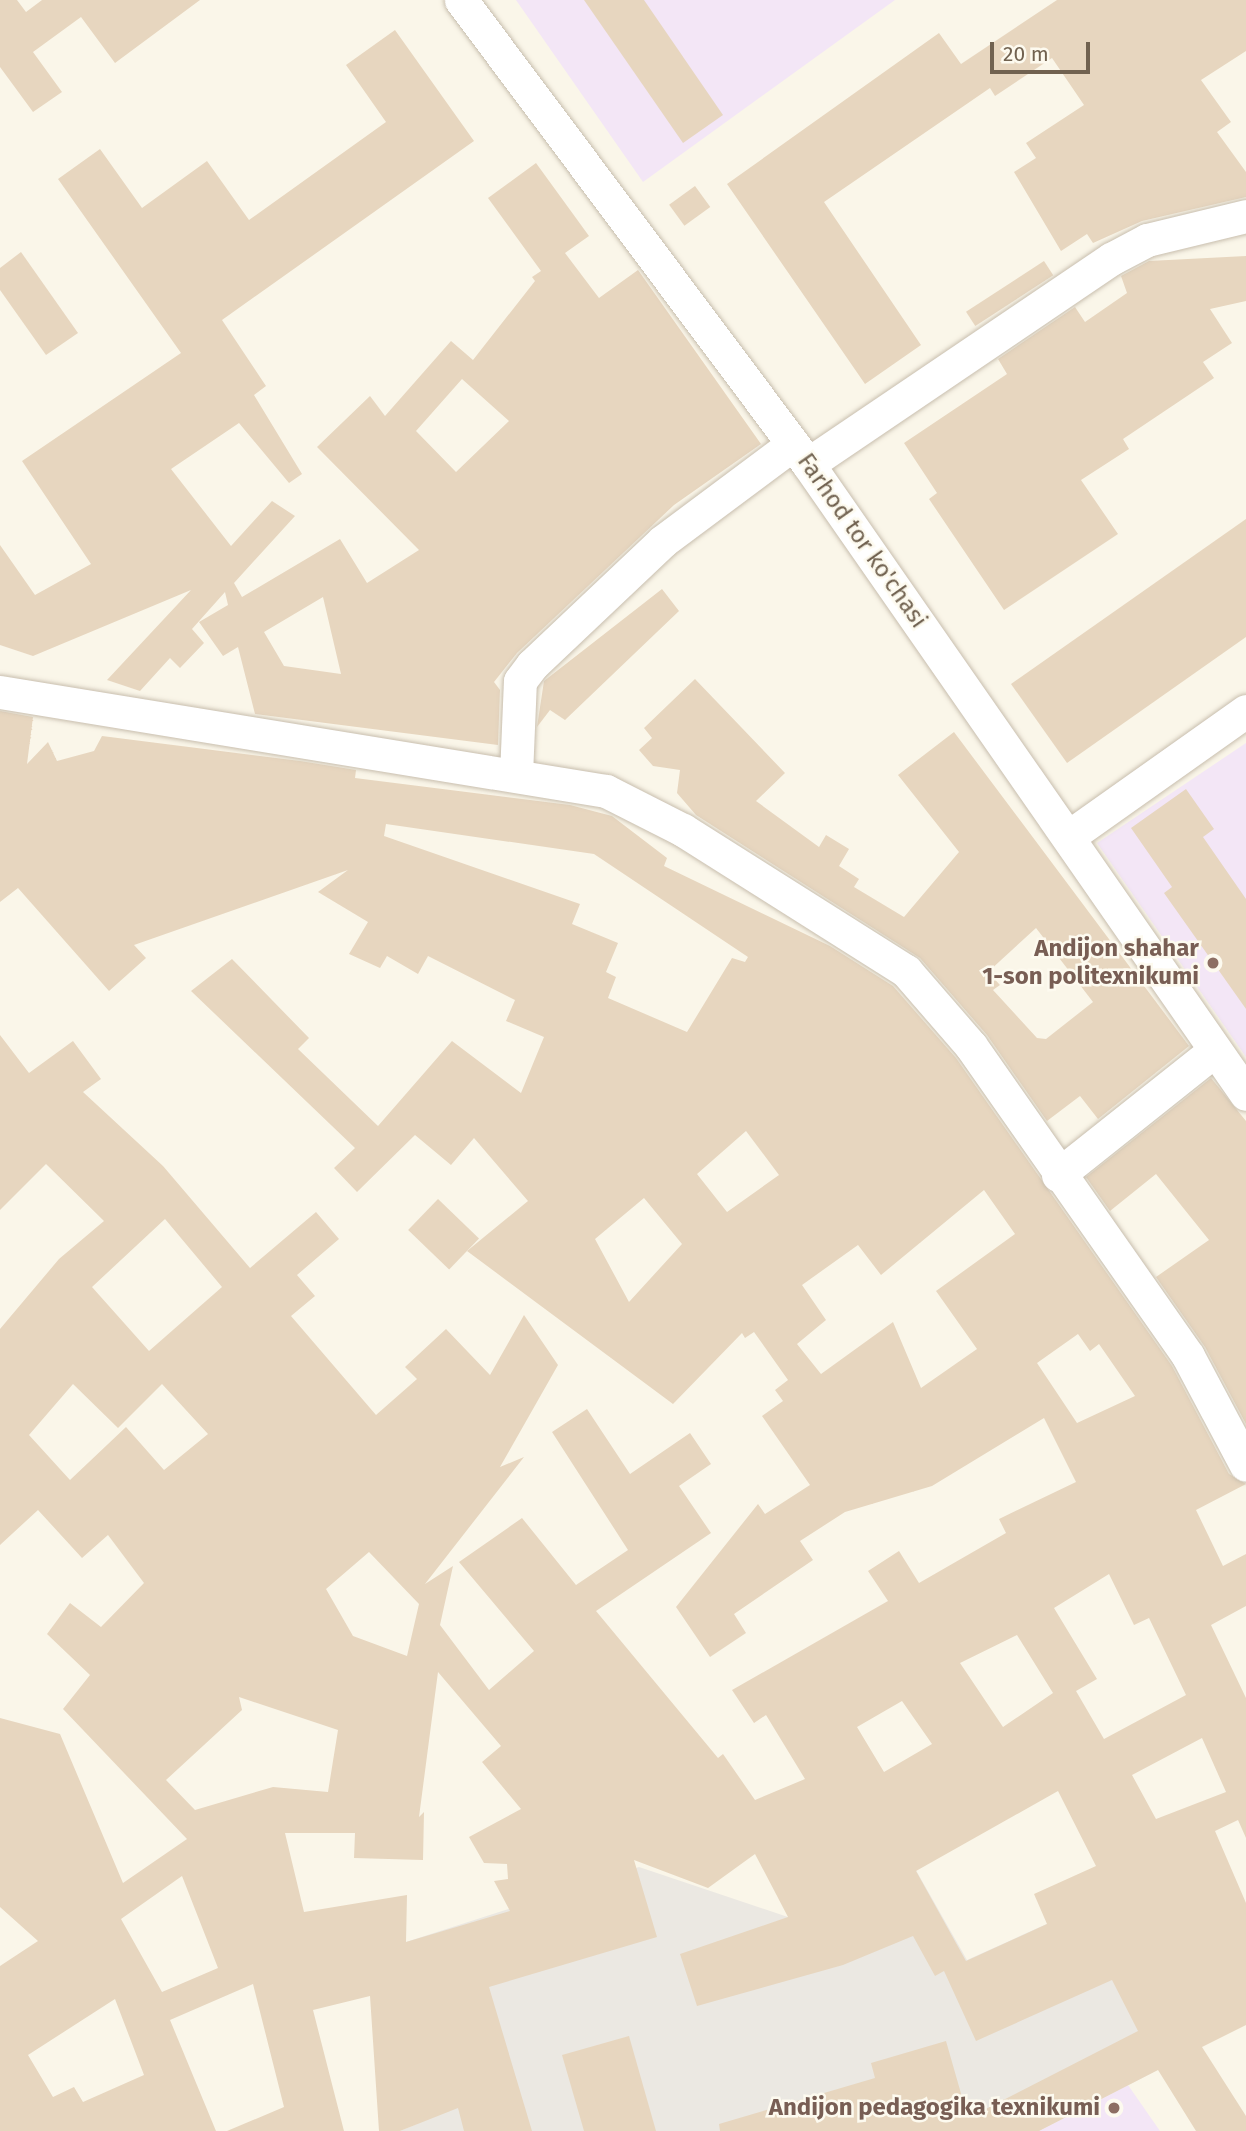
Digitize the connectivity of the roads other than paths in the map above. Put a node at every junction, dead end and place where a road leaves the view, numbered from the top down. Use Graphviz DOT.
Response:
graph roads {
  1 [pos="461,0"];
  2 [pos="1246,216"];
  3 [pos="801,454"];
  4 [pos="0,692"];
  5 [pos="1246,711"];
  6 [pos="516,775"];
  7 [pos="1068,837"];
  8 [pos="1214,1051"];
  9 [pos="1246,1094"];
  10 [pos="1058,1175"];
  11 [pos="1246,1465"];
  1 -- 3 [label="street, Farhod tor ko'chasi"];
  2 -- 3 [label="street"];
  3 -- 6 [label="street"];
  3 -- 7 [label="street, Farhod tor ko'chasi"];
  4 -- 6 [label="street"];
  5 -- 7 [label="street"];
  6 -- 10 [label="street"];
  7 -- 8 [label="street, Farhod tor ko'chasi"];
  8 -- 9 [label="street, Farhod tor ko'chasi"];
  8 -- 10 [label="street"];
  10 -- 11 [label="street"];
}
